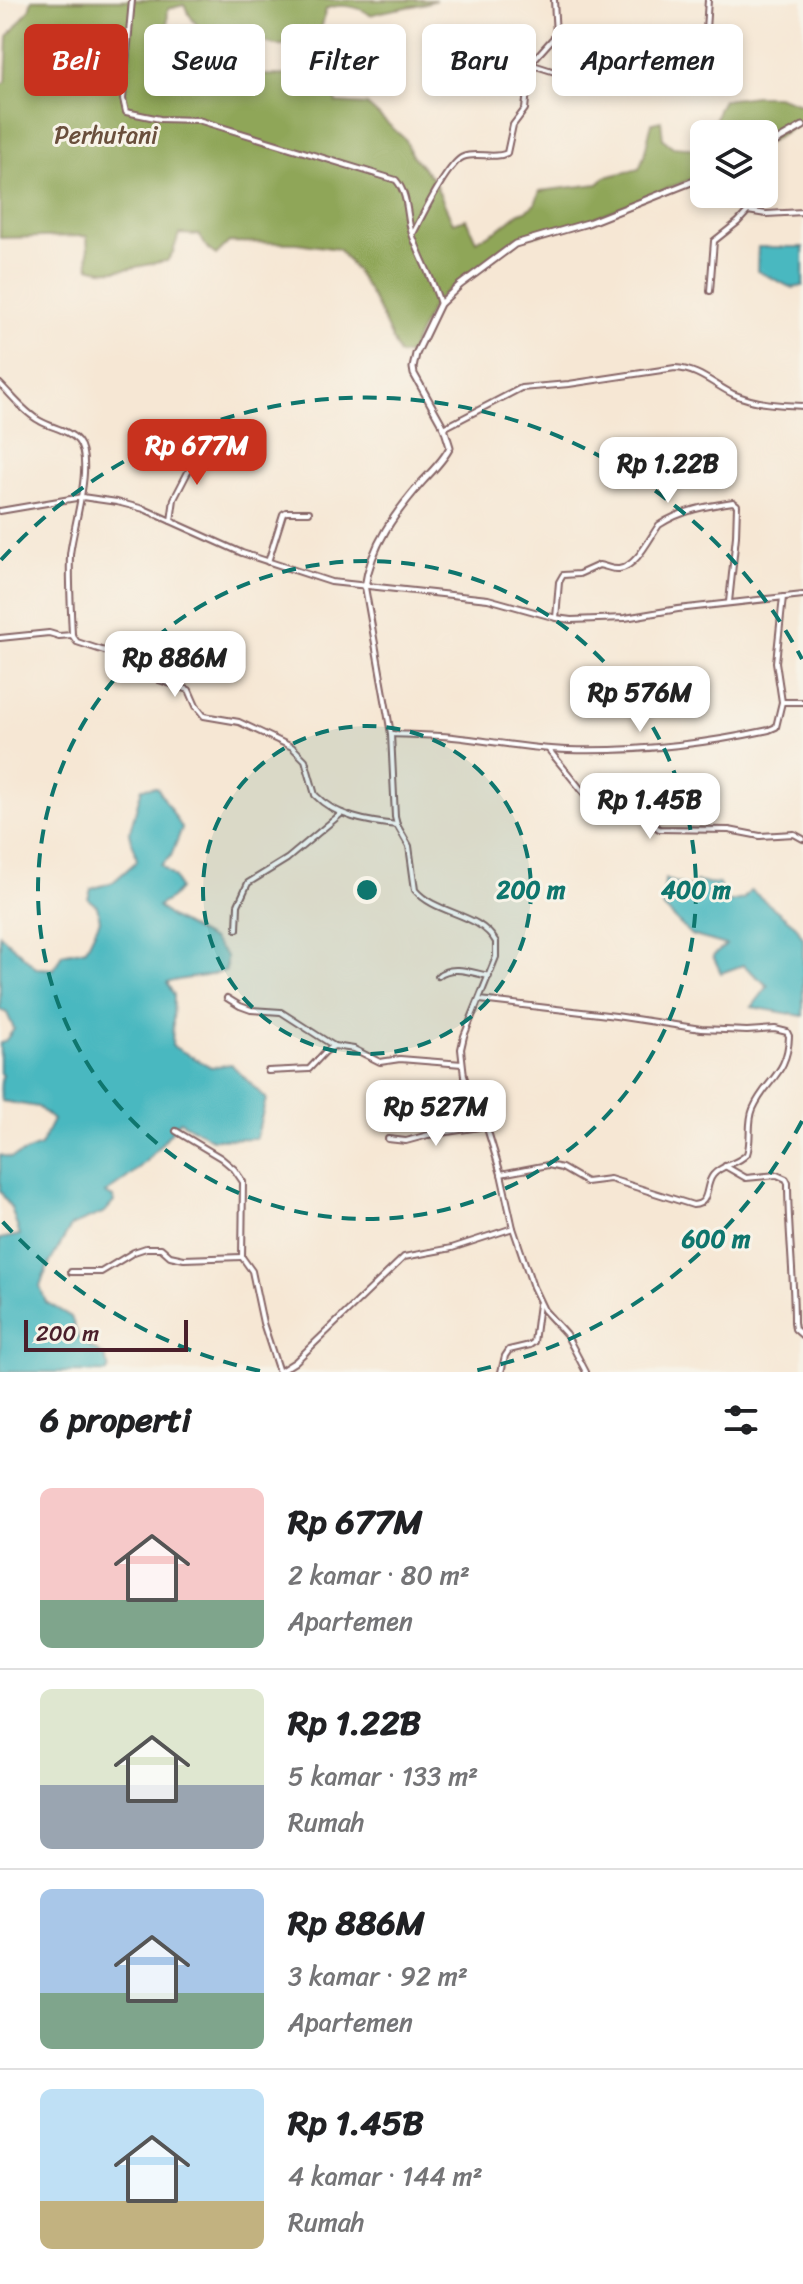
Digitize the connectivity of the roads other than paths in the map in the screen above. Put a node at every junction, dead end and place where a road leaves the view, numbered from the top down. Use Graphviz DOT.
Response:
graph roads {
  1 [pos="132,0"];
  2 [pos="554,0"];
  3 [pos="708,0"];
  4 [pos="536,57"];
  5 [pos="536,66"];
  6 [pos="526,96"];
  7 [pos="803,126"];
  8 [pos="778,140"];
  9 [pos="690,183"];
  10 [pos="747,208"];
  11 [pos="748,211"];
  12 [pos="803,212"];
  13 [pos="412,234"];
  14 [pos="710,291"];
  15 [pos="440,304"];
  16 [pos="0,384"];
  17 [pos="803,406"];
  18 [pos="444,428"];
  19 [pos="190,446"];
  20 [pos="82,497"];
  21 [pos="0,511"];
  22 [pos="309,512"];
  23 [pos="171,521"];
  24 [pos="268,562"];
  25 [pos="365,587"];
  26 [pos="803,595"];
  27 [pos="783,597"];
  28 [pos="729,602"];
  29 [pos="556,618"];
  30 [pos="72,635"];
  31 [pos="0,638"];
  32 [pos="782,702"];
  33 [pos="803,702"];
  34 [pos="391,734"];
  35 [pos="548,749"];
  36 [pos="342,813"];
  37 [pos="397,825"];
  38 [pos="803,839"];
  39 [pos="237,929"];
  40 [pos="438,976"];
  41 [pos="489,976"];
  42 [pos="227,998"];
  43 [pos="480,1000"];
  44 [pos="334,1046"];
  45 [pos="462,1064"];
  46 [pos="268,1071"];
  47 [pos="486,1126"];
  48 [pos="176,1131"];
  49 [pos="388,1139"];
  50 [pos="725,1166"];
  51 [pos="501,1174"];
  52 [pos="513,1228"];
  53 [pos="242,1257"];
  54 [pos="71,1272"];
  55 [pos="539,1302"];
  56 [pos="803,1336"];
  57 [pos="279,1372"];
  58 [pos="501,1372"];
  59 [pos="586,1372"];
  1 -- 13 [label="street"];
  2 -- 4 [label="street"];
  3 -- 5 [label="street"];
  6 -- 13 [label="street"];
  7 -- 8 [label="street"];
  9 -- 15 [label="street"];
  10 -- 11 [label="street"];
  11 -- 12 [label="street"];
  11 -- 14 [label="street"];
  13 -- 15 [label="street"];
  15 -- 18 [label="street"];
  16 -- 20 [label="street"];
  17 -- 18 [label="street"];
  18 -- 25 [label="street"];
  19 -- 23 [label="street"];
  20 -- 21 [label="street"];
  20 -- 23 [label="street"];
  20 -- 30 [label="street"];
  22 -- 24 [label="street"];
  23 -- 24 [label="street"];
  24 -- 25 [label="street"];
  25 -- 29 [label="street"];
  25 -- 34 [label="street"];
  26 -- 27 [label="street"];
  27 -- 28 [label="street"];
  27 -- 32 [label="street"];
  28 -- 29 [label="street"];
  28 -- 29 [label="street"];
  30 -- 31 [label="street"];
  30 -- 36 [label="street"];
  32 -- 33 [label="street"];
  32 -- 35 [label="street"];
  34 -- 35 [label="street"];
  34 -- 37 [label="street"];
  35 -- 38 [label="street"];
  36 -- 37 [label="street"];
  36 -- 39 [label="street"];
  37 -- 41 [label="street"];
  40 -- 41 [label="street"];
  41 -- 43 [label="street"];
  42 -- 44 [label="street"];
  43 -- 45 [label="street"];
  43 -- 50 [label="street"];
  44 -- 45 [label="street"];
  44 -- 46 [label="street"];
  45 -- 47 [label="street"];
  47 -- 49 [label="street"];
  47 -- 51 [label="street"];
  48 -- 53 [label="street"];
  50 -- 51 [label="street"];
  50 -- 56 [label="street"];
  51 -- 52 [label="street"];
  52 -- 55 [label="street"];
  52 -- 57 [label="street"];
  53 -- 54 [label="street"];
  53 -- 57 [label="street"];
  55 -- 58 [label="street"];
  55 -- 59 [label="street"];
}
